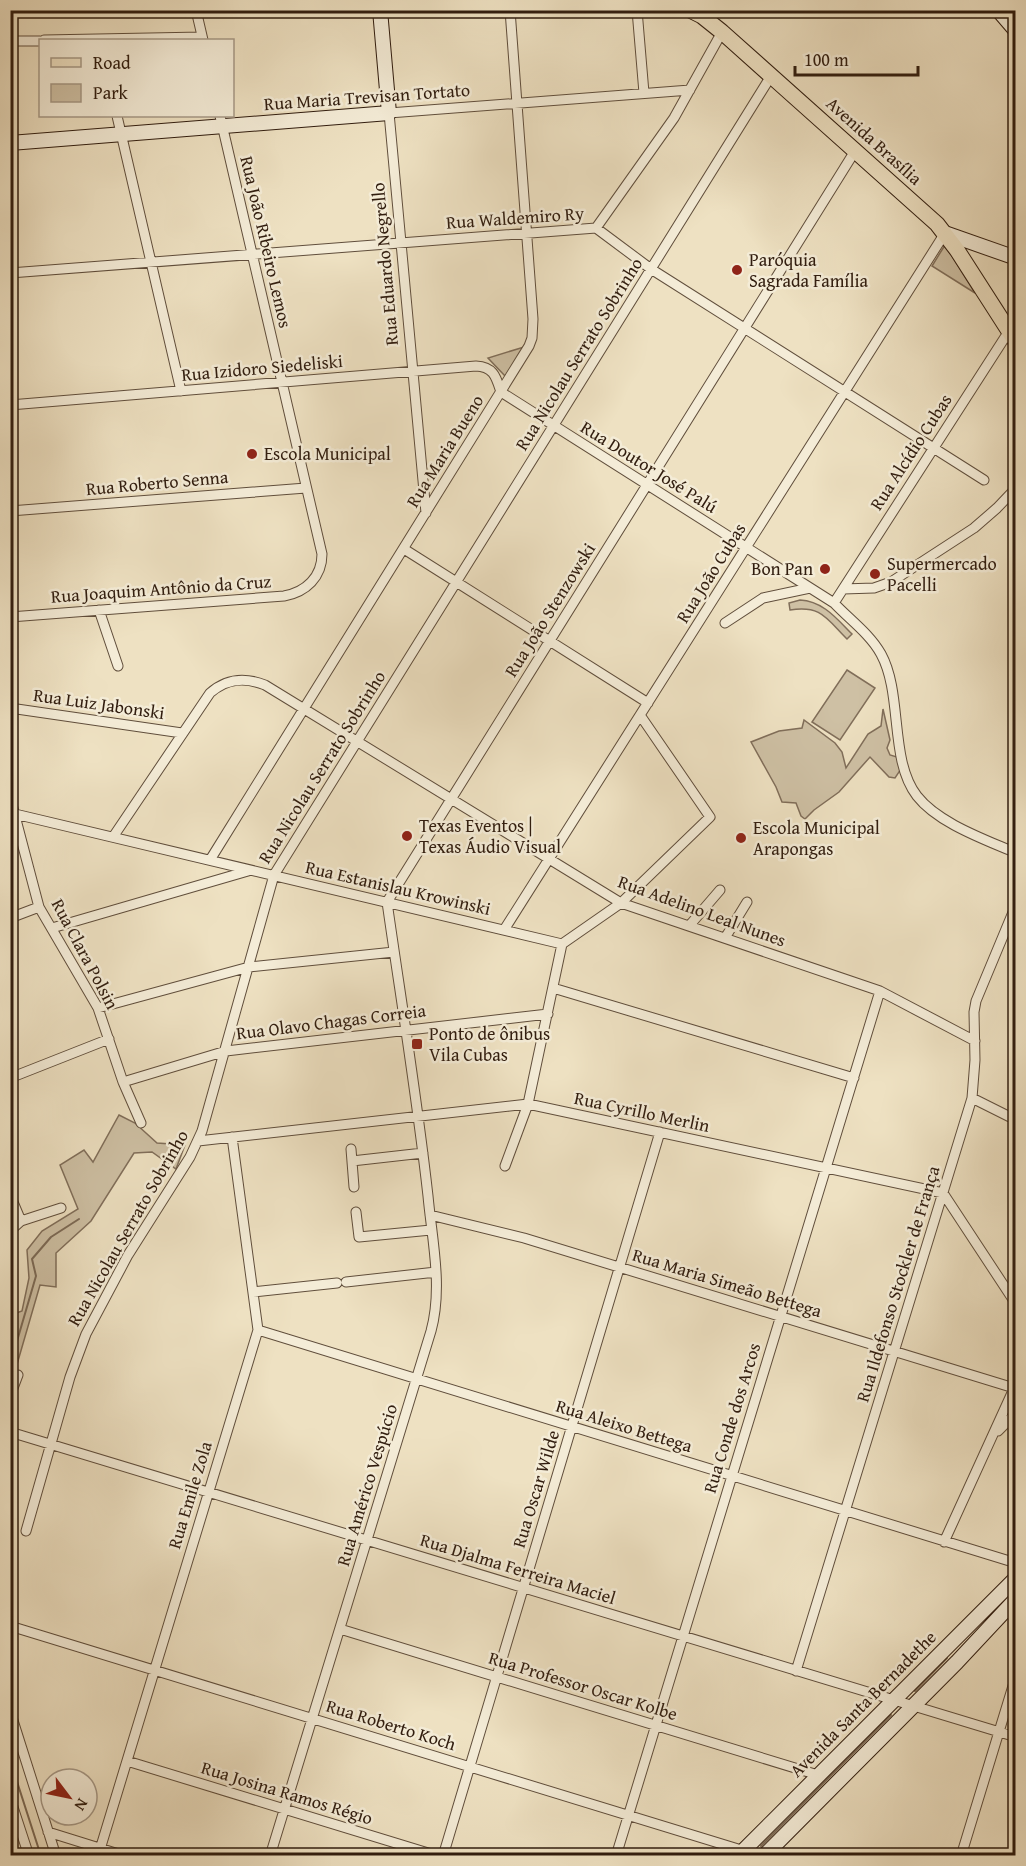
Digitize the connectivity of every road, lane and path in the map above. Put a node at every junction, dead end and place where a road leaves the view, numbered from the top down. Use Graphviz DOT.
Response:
graph roads {
  1 [pos="196,10"];
  2 [pos="380,10"];
  3 [pos="510,10"];
  4 [pos="637,10"];
  5 [pos="690,10"];
  6 [pos="998,10"];
  7 [pos="1016,31"];
  8 [pos="722,32"];
  9 [pos="202,39"];
  10 [pos="10,41"];
  11 [pos="39,41"];
  12 [pos="771,76"];
  13 [pos="690,90"];
  14 [pos="644,93"];
  15 [pos="517,103"];
  16 [pos="389,113"];
  17 [pos="117,117"];
  18 [pos="221,121"];
  19 [pos="122,134"];
  20 [pos="10,143"];
  21 [pos="855,151"];
  22 [pos="596,228"];
  23 [pos="527,233"];
  24 [pos="945,233"];
  25 [pos="401,243"];
  26 [pos="252,255"];
  27 [pos="1016,258"];
  28 [pos="152,263"];
  29 [pos="651,269"];
  30 [pos="10,273"];
  31 [pos="745,328"];
  32 [pos="1013,330"];
  33 [pos="413,371"];
  34 [pos="282,382"];
  35 [pos="181,391"];
  36 [pos="845,391"];
  37 [pos="501,392"];
  38 [pos="10,405"];
  39 [pos="554,425"];
  40 [pos="934,448"];
  41 [pos="984,480"];
  42 [pos="647,485"];
  43 [pos="306,488"];
  44 [pos="1016,488"];
  45 [pos="10,511"];
  46 [pos="426,513"];
  47 [pos="746,548"];
  48 [pos="404,549"];
  49 [pos="456,582"];
  50 [pos="311,584"];
  51 [pos="810,588"];
  52 [pos="843,589"];
  53 [pos="834,603"];
  54 [pos="99,610"];
  55 [pos="10,617"];
  56 [pos="725,623"];
  57 [pos="549,641"];
  58 [pos="118,666"];
  59 [pos="648,703"];
  60 [pos="10,708"];
  61 [pos="304,709"];
  62 [pos="640,715"];
  63 [pos="182,733"];
  64 [pos="357,741"];
  65 [pos="10,797"];
  66 [pos="451,799"];
  67 [pos="15,814"];
  68 [pos="113,837"];
  69 [pos="1016,854"];
  70 [pos="549,859"];
  71 [pos="210,860"];
  72 [pos="251,870"];
  73 [pos="274,875"];
  74 [pos="720,890"];
  75 [pos="387,902"];
  76 [pos="747,902"];
  77 [pos="621,903"];
  78 [pos="1016,905"];
  79 [pos="39,907"];
  80 [pos="10,918"];
  81 [pos="689,926"];
  82 [pos="52,928"];
  83 [pos="504,930"];
  84 [pos="725,938"];
  85 [pos="562,944"];
  86 [pos="394,952"];
  87 [pos="249,967"];
  88 [pos="553,988"];
  89 [pos="880,991"];
  90 [pos="98,1008"];
  91 [pos="548,1014"];
  92 [pos="406,1030"];
  93 [pos="109,1039"];
  94 [pos="975,1041"];
  95 [pos="226,1051"];
  96 [pos="10,1078"];
  97 [pos="854,1078"];
  98 [pos="123,1082"];
  99 [pos="972,1098"];
  100 [pos="528,1104"];
  101 [pos="419,1116"];
  102 [pos="1016,1120"];
  103 [pos="141,1123"];
  104 [pos="660,1132"];
  105 [pos="232,1137"];
  106 [pos="198,1141"];
  107 [pos="351,1149"];
  108 [pos="423,1153"];
  109 [pos="352,1161"];
  110 [pos="505,1166"];
  111 [pos="826,1168"];
  112 [pos="354,1187"];
  113 [pos="943,1193"];
  114 [pos="10,1195"];
  115 [pos="61,1208"];
  116 [pos="356,1212"];
  117 [pos="430,1215"];
  118 [pos="21,1221"];
  119 [pos="431,1230"];
  120 [pos="10,1231"];
  121 [pos="620,1268"];
  122 [pos="436,1272"];
  123 [pos="253,1292"];
  124 [pos="1016,1304"];
  125 [pos="781,1317"];
  126 [pos="258,1330"];
  127 [pos="894,1352"];
  128 [pos="18,1375"];
  129 [pos="416,1379"];
  130 [pos="1015,1386"];
  131 [pos="10,1396"];
  132 [pos="1016,1413"];
  133 [pos="572,1427"];
  134 [pos="10,1432"];
  135 [pos="992,1437"];
  136 [pos="52,1444"];
  137 [pos="732,1476"];
  138 [pos="208,1492"];
  139 [pos="845,1511"];
  140 [pos="26,1531"];
  141 [pos="367,1540"];
  142 [pos="944,1542"];
  143 [pos="1016,1563"];
  144 [pos="1016,1578"];
  145 [pos="523,1588"];
  146 [pos="1015,1599"];
  147 [pos="10,1626"];
  148 [pos="340,1629"];
  149 [pos="683,1636"];
  150 [pos="154,1670"];
  151 [pos="796,1671"];
  152 [pos="1016,1676"];
  153 [pos="496,1677"];
  154 [pos="892,1700"];
  155 [pos="912,1706"];
  156 [pos="10,1711"];
  157 [pos="312,1718"];
  158 [pos="656,1725"];
  159 [pos="999,1732"];
  160 [pos="1016,1737"];
  161 [pos="127,1761"];
  162 [pos="470,1766"];
  163 [pos="818,1775"];
  164 [pos="10,1798"];
  165 [pos="284,1809"];
  166 [pos="628,1815"];
  167 [pos="48,1832"];
  168 [pos="99,1852"];
  169 [pos="740,1853"];
  170 [pos="29,1856"];
  171 [pos="56,1856"];
  172 [pos="125,1856"];
  173 [pos="270,1856"];
  174 [pos="438,1856"];
  175 [pos="443,1856"];
  176 [pos="616,1856"];
  177 [pos="762,1856"];
  178 [pos="961,1856"];
  1 -- 9 [label="street"];
  2 -- 16 [label="main road, Rua Eduardo Negrello"];
  3 -- 15 [label="street, Rua Maria Bueno"];
  4 -- 14 [label="street"];
  5 -- 8 [label="main road, Avenida Brasília"];
  6 -- 7 [label="main road"];
  8 -- 12 [label="main road, Avenida Brasília"];
  8 -- 13 [label="street"];
  10 -- 11 [label="street"];
  12 -- 21 [label="main road, Avenida Brasília"];
  12 -- 29 [label="street, Rua Nicolau Serrato Sobrinho"];
  13 -- 14 [label="street, Rua Maria Trevisan Tortato"];
  13 -- 22 [label="street"];
  14 -- 15 [label="street, Rua Maria Trevisan Tortato"];
  15 -- 16 [label="street, Rua Maria Trevisan Tortato"];
  15 -- 23 [label="street, Rua Maria Bueno"];
  16 -- 18 [label="main road, Rua Maria Trevisan Tortato"];
  16 -- 25 [label="street, Rua Eduardo Negrello"];
  17 -- 19 [label="street"];
  18 -- 19 [label="main road, Rua Maria Trevisan Tortato"];
  18 -- 26 [label="street, Rua João Ribeiro Lemos"];
  19 -- 20 [label="main road, Rua Maria Trevisan Tortato"];
  19 -- 28 [label="street"];
  21 -- 24 [label="main road, Avenida Brasília"];
  21 -- 31 [label="street, Rua João Stenzowski"];
  22 -- 23 [label="street, Rua Waldemiro Ry"];
  22 -- 29 [label="street, Rua Waldemiro Ry"];
  23 -- 25 [label="street, Rua Waldemiro Ry"];
  23 -- 37 [label="street, Rua Maria Bueno"];
  24 -- 27 [label="main road, Avenida Brasília"];
  24 -- 32 [label="main road"];
  24 -- 36 [label="street, Rua João Cubas"];
  25 -- 26 [label="street, Rua Waldemiro Ry"];
  25 -- 33 [label="street, Rua Eduardo Negrello"];
  26 -- 28 [label="street, Rua Waldemiro Ry"];
  26 -- 34 [label="street, Rua João Ribeiro Lemos"];
  28 -- 30 [label="street, Rua Waldemiro Ry"];
  28 -- 35 [label="street"];
  29 -- 31 [label="street, Rua Waldemiro Ry"];
  29 -- 39 [label="street, Rua Nicolau Serrato Sobrinho"];
  31 -- 36 [label="street, Rua Waldemiro Ry"];
  31 -- 42 [label="street, Rua João Stenzowski"];
  32 -- 40 [label="street, Rua Alcídio Cubas"];
  33 -- 34 [label="street, Rua Izidoro Siedeliski"];
  33 -- 37 [label="street, Rua Izidoro Siedeliski"];
  33 -- 46 [label="street, Rua Eduardo Negrello"];
  34 -- 35 [label="street, Rua Izidoro Siedeliski"];
  34 -- 43 [label="street, Rua João Ribeiro Lemos"];
  35 -- 38 [label="street, Rua Izidoro Siedeliski"];
  36 -- 40 [label="street, Rua Waldemiro Ry"];
  36 -- 47 [label="street, Rua João Cubas"];
  37 -- 39 [label="street, Rua Doutor José Palú"];
  37 -- 46 [label="street, Rua Maria Bueno"];
  39 -- 42 [label="street, Rua Doutor José Palú"];
  39 -- 49 [label="street, Rua Nicolau Serrato Sobrinho"];
  40 -- 41 [label="street, Rua Waldemiro Ry"];
  40 -- 52 [label="street, Rua Alcídio Cubas"];
  42 -- 47 [label="street, Rua Doutor José Palú"];
  42 -- 57 [label="street, Rua João Stenzowski"];
  43 -- 45 [label="street, Rua Roberto Senna"];
  43 -- 50 [label="street, Rua João Ribeiro Lemos"];
  44 -- 52 [label="street"];
  46 -- 48 [label="street, Rua Maria Bueno"];
  47 -- 51 [label="street, Rua Doutor José Palú"];
  47 -- 59 [label="street, Rua João Cubas"];
  48 -- 49 [label="street"];
  48 -- 61 [label="street, Rua Maria Bueno"];
  49 -- 57 [label="street"];
  49 -- 64 [label="street, Rua Nicolau Serrato Sobrinho"];
  50 -- 54 [label="street, Rua Joaquim Antônio da Cruz"];
  51 -- 53 [label="street, Rua Doutor José Palú"];
  51 -- 56 [label="street"];
  52 -- 53 [label="street, Rua Alcídio Cubas"];
  53 -- 69 [label="street, Rua Doutor José Palú"];
  54 -- 55 [label="street, Rua Joaquim Antônio da Cruz"];
  54 -- 58 [label="street"];
  57 -- 59 [label="street"];
  57 -- 66 [label="street, Rua João Stenzowski"];
  59 -- 62 [label="street, Rua João Cubas"];
  60 -- 63 [label="street, Rua Luiz Jabonski"];
  61 -- 63 [label="street, Rua Adelino Leal Nunes"];
  61 -- 64 [label="street, Rua Adelino Leal Nunes"];
  61 -- 71 [label="street, Rua Maria Bueno"];
  62 -- 70 [label="street, Rua João Cubas"];
  62 -- 77 [label="street"];
  63 -- 68 [label="street"];
  64 -- 66 [label="street, Rua Adelino Leal Nunes"];
  64 -- 73 [label="street, Rua Nicolau Serrato Sobrinho"];
  65 -- 67 [label="street, Rua Clara Polsin"];
  66 -- 70 [label="street, Rua Adelino Leal Nunes"];
  66 -- 75 [label="street, Rua João Stenzowski"];
  67 -- 68 [label="street, Rua Estanislau Krowinski"];
  67 -- 79 [label="street, Rua Clara Polsin"];
  68 -- 71 [label="street, Rua Estanislau Krowinski"];
  70 -- 77 [label="street, Rua Adelino Leal Nunes"];
  70 -- 83 [label="street, Rua João Cubas"];
  71 -- 72 [label="street, Rua Estanislau Krowinski"];
  72 -- 73 [label="street, Rua Estanislau Krowinski"];
  72 -- 82 [label="street"];
  73 -- 75 [label="street, Rua Estanislau Krowinski"];
  73 -- 87 [label="street, Rua Nicolau Serrato Sobrinho"];
  74 -- 81 [label="street"];
  75 -- 83 [label="street, Rua Estanislau Krowinski"];
  75 -- 86 [label="street"];
  76 -- 84 [label="street"];
  77 -- 81 [label="street, Rua Adelino Leal Nunes"];
  77 -- 85 [label="street"];
  78 -- 94 [label="street, Rua Ildefonso Stockler de França"];
  79 -- 80 [label="street"];
  79 -- 82 [label="street, Rua Clara Polsin"];
  81 -- 84 [label="street, Rua Adelino Leal Nunes"];
  82 -- 90 [label="street, Rua Clara Polsin"];
  83 -- 85 [label="street, Rua Estanislau Krowinski"];
  84 -- 89 [label="street, Rua Adelino Leal Nunes"];
  85 -- 88 [label="street"];
  86 -- 87 [label="street"];
  86 -- 92 [label="street"];
  87 -- 90 [label="street"];
  87 -- 95 [label="street, Rua Nicolau Serrato Sobrinho"];
  88 -- 91 [label="street"];
  88 -- 97 [label="street"];
  89 -- 94 [label="street, Rua Adelino Leal Nunes"];
  89 -- 97 [label="street, Rua Conde dos Arcos"];
  90 -- 93 [label="street, Rua Clara Polsin"];
  91 -- 92 [label="street, Rua Olavo Chagas Correia"];
  91 -- 100 [label="street"];
  92 -- 95 [label="street, Rua Olavo Chagas Correia"];
  92 -- 101 [label="street"];
  93 -- 96 [label="street"];
  93 -- 98 [label="street, Rua Clara Polsin"];
  94 -- 99 [label="street, Rua Ildefonso Stockler de França"];
  95 -- 98 [label="street, Rua Olavo Chagas Correia"];
  95 -- 106 [label="street, Rua Nicolau Serrato Sobrinho"];
  97 -- 111 [label="street, Rua Conde dos Arcos"];
  98 -- 103 [label="street, Rua Clara Polsin"];
  99 -- 102 [label="street"];
  99 -- 113 [label="street, Rua Ildefonso Stockler de França"];
  100 -- 101 [label="street, Rua Cyrillo Merlin"];
  100 -- 104 [label="street, Rua Cyrillo Merlin"];
  100 -- 110 [label="street"];
  101 -- 105 [label="street, Rua Cyrillo Merlin"];
  101 -- 108 [label="street, Rua Américo Vespúcio"];
  104 -- 111 [label="street, Rua Cyrillo Merlin"];
  104 -- 121 [label="street, Rua Oscar Wilde"];
  105 -- 106 [label="street, Rua Cyrillo Merlin"];
  105 -- 123 [label="street, Rua Emile Zola"];
  106 -- 136 [label="street, Rua Nicolau Serrato Sobrinho"];
  107 -- 109 [label="street"];
  108 -- 109 [label="street"];
  108 -- 117 [label="street, Rua Américo Vespúcio"];
  109 -- 112 [label="street"];
  111 -- 113 [label="street, Rua Cyrillo Merlin"];
  111 -- 125 [label="street, Rua Conde dos Arcos"];
  113 -- 124 [label="street"];
  113 -- 127 [label="street, Rua Ildefonso Stockler de França"];
  114 -- 118 [label="street"];
  115 -- 118 [label="street"];
  116 -- 119 [label="street"];
  117 -- 119 [label="street, Rua Américo Vespúcio"];
  117 -- 121 [label="street, Rua Maria Simeão Bettega"];
  118 -- 120 [label="street"];
  119 -- 122 [label="street, Rua Américo Vespúcio"];
  121 -- 125 [label="street, Rua Maria Simeão Bettega"];
  121 -- 133 [label="street, Rua Oscar Wilde"];
  122 -- 123 [label="street"];
  122 -- 129 [label="street, Rua Américo Vespúcio"];
  123 -- 126 [label="street, Rua Emile Zola"];
  125 -- 127 [label="street, Rua Maria Simeão Bettega"];
  125 -- 137 [label="street, Rua Conde dos Arcos"];
  126 -- 129 [label="street, Rua Aleixo Bettega"];
  126 -- 138 [label="street, Rua Emile Zola"];
  127 -- 130 [label="street, Rua Maria Simeão Bettega"];
  127 -- 139 [label="street, Rua Ildefonso Stockler de França"];
  128 -- 131 [label="street"];
  129 -- 133 [label="street, Rua Aleixo Bettega"];
  129 -- 141 [label="street, Rua Américo Vespúcio"];
  130 -- 135 [label="street"];
  132 -- 135 [label="street"];
  133 -- 137 [label="street, Rua Aleixo Bettega"];
  133 -- 145 [label="street, Rua Oscar Wilde"];
  134 -- 136 [label="street, Rua Djalma Ferreira Maciel"];
  135 -- 142 [label="street"];
  136 -- 138 [label="street, Rua Djalma Ferreira Maciel"];
  136 -- 140 [label="street, Rua Nicolau Serrato Sobrinho"];
  137 -- 139 [label="street, Rua Aleixo Bettega"];
  137 -- 149 [label="street, Rua Conde dos Arcos"];
  138 -- 141 [label="street, Rua Djalma Ferreira Maciel"];
  138 -- 150 [label="street, Rua Emile Zola"];
  139 -- 142 [label="street, Rua Aleixo Bettega"];
  139 -- 151 [label="street, Rua Ildefonso Stockler de França"];
  141 -- 145 [label="street, Rua Djalma Ferreira Maciel"];
  141 -- 148 [label="street, Rua Américo Vespúcio"];
  142 -- 143 [label="street, Rua Aleixo Bettega"];
  144 -- 154 [label="main road, Avenida Santa Bernadethe"];
  145 -- 149 [label="street, Rua Djalma Ferreira Maciel"];
  145 -- 153 [label="street, Rua Oscar Wilde"];
  146 -- 155 [label="main road, Avenida Santa Bernadethe"];
  147 -- 150 [label="street, Rua Roberto Koch"];
  148 -- 153 [label="street, Rua Professor Oscar Kolbe"];
  148 -- 157 [label="street, Rua Américo Vespúcio"];
  149 -- 151 [label="street, Rua Djalma Ferreira Maciel"];
  149 -- 158 [label="street, Rua Conde dos Arcos"];
  150 -- 157 [label="street, Rua Roberto Koch"];
  150 -- 161 [label="street, Rua Emile Zola"];
  151 -- 154 [label="street, Rua Djalma Ferreira Maciel"];
  152 -- 159 [label="street"];
  153 -- 158 [label="street, Rua Professor Oscar Kolbe"];
  153 -- 162 [label="street, Rua Oscar Wilde"];
  154 -- 155 [label="street, Rua Djalma Ferreira Maciel"];
  154 -- 163 [label="main road, Avenida Santa Bernadethe"];
  155 -- 159 [label="street, Rua Djalma Ferreira Maciel"];
  155 -- 177 [label="main road, Avenida Santa Bernadethe"];
  156 -- 167 [label="street"];
  157 -- 162 [label="street, Rua Roberto Koch"];
  157 -- 165 [label="street, Rua Américo Vespúcio"];
  158 -- 163 [label="street, Rua Professor Oscar Kolbe"];
  158 -- 166 [label="street, Rua Conde dos Arcos"];
  159 -- 160 [label="street, Rua Djalma Ferreira Maciel"];
  159 -- 178 [label="street"];
  161 -- 165 [label="street, Rua Josina Ramos Régio"];
  161 -- 168 [label="street, Rua Emile Zola"];
  162 -- 166 [label="street, Rua Roberto Koch"];
  162 -- 175 [label="street, Rua Oscar Wilde"];
  163 -- 169 [label="main road, Avenida Santa Bernadethe"];
  164 -- 170 [label="street"];
  165 -- 173 [label="street, Rua Américo Vespúcio"];
  165 -- 174 [label="street, Rua Josina Ramos Régio"];
  166 -- 169 [label="street, Rua Roberto Koch"];
  166 -- 176 [label="street, Rua Conde dos Arcos"];
  167 -- 168 [label="street"];
  167 -- 171 [label="street"];
  168 -- 172 [label="street"];
  169 -- 177 [label="street, Rua Roberto Koch"];
}
